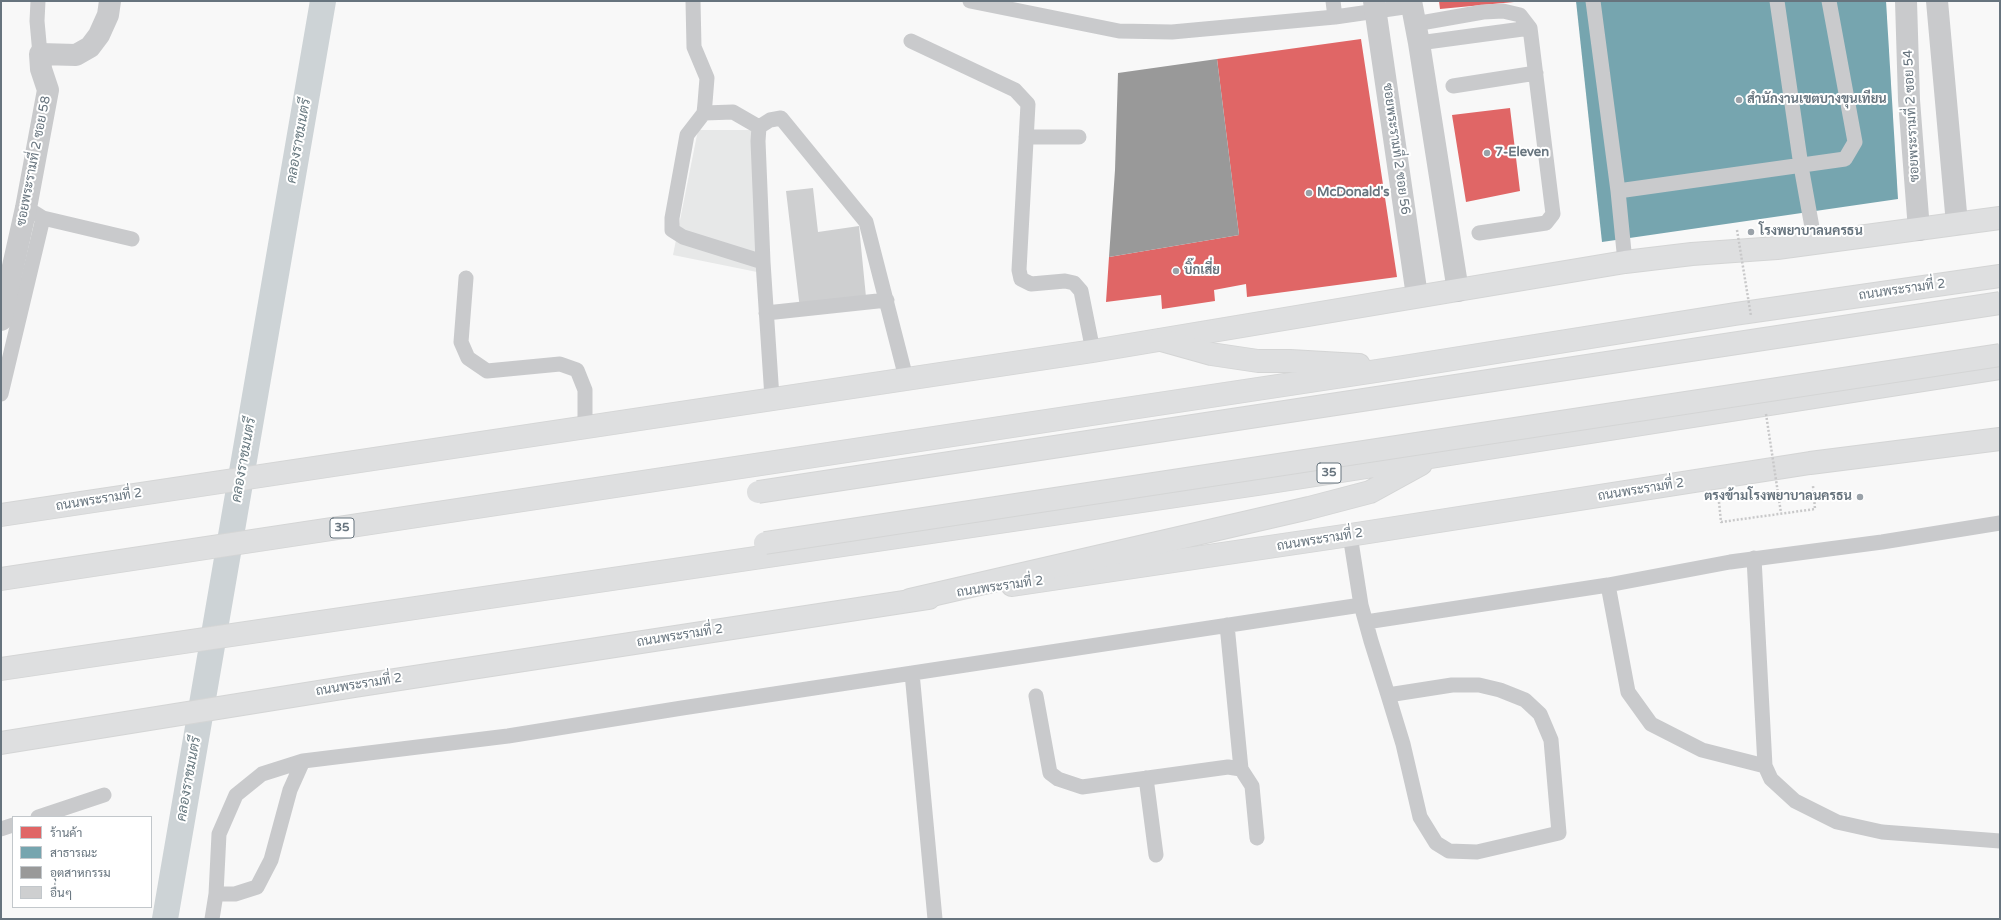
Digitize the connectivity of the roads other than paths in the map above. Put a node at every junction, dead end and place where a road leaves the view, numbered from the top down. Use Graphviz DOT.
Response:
graph roads {
  1 [pos="38,1"];
  2 [pos="110,1"];
  3 [pos="693,1"];
  4 [pos="970,1"];
  5 [pos="1332,1"];
  6 [pos="1593,1"];
  7 [pos="1777,1"];
  8 [pos="1829,1"];
  9 [pos="1906,1"];
  10 [pos="1937,1"];
  11 [pos="1375,7"];
  12 [pos="1335,17"];
  13 [pos="1414,19"];
  14 [pos="1530,28"];
  15 [pos="911,41"];
  16 [pos="40,54"];
  17 [pos="1536,73"];
  18 [pos="1453,86"];
  19 [pos="704,113"];
  20 [pos="759,126"];
  21 [pos="1026,137"];
  22 [pos="1079,138"];
  23 [pos="1801,166"];
  24 [pos="1618,191"];
  25 [pos="35,213"];
  26 [pos="2000,218"];
  27 [pos="1957,224"];
  28 [pos="1919,230"];
  29 [pos="1479,233"];
  30 [pos="132,239"];
  31 [pos="1815,244"];
  32 [pos="763,262"];
  33 [pos="1625,262"];
  34 [pos="2000,276"];
  35 [pos="466,278"];
  36 [pos="1458,291"];
  37 [pos="1417,296"];
  38 [pos="887,300"];
  39 [pos="2000,303"];
  40 [pos="766,313"];
  41 [pos="1,320"];
  42 [pos="1161,340"];
  43 [pos="1093,351"];
  44 [pos="2000,355"];
  45 [pos="1403,367"];
  46 [pos="2000,368"];
  47 [pos="906,378"];
  48 [pos="1,394"];
  49 [pos="772,398"];
  50 [pos="585,427"];
  51 [pos="2000,439"];
  52 [pos="1436,455"];
  53 [pos="758,492"];
  54 [pos="1,515"];
  55 [pos="2000,523"];
  56 [pos="1350,536"];
  57 [pos="765,543"];
  58 [pos="1754,558"];
  59 [pos="1,580"];
  60 [pos="1608,585"];
  61 [pos="910,600"];
  62 [pos="1361,605"];
  63 [pos="1366,622"];
  64 [pos="1227,625"];
  65 [pos="1,669"];
  66 [pos="912,673"];
  67 [pos="1388,695"];
  68 [pos="1036,696"];
  69 [pos="1,743"];
  70 [pos="303,761"];
  71 [pos="1765,766"];
  72 [pos="1241,769"];
  73 [pos="1146,778"];
  74 [pos="104,795"];
  75 [pos="41,816"];
  76 [pos="12,825"];
  77 [pos="1,829"];
  78 [pos="1257,838"];
  79 [pos="2000,841"];
  80 [pos="1156,855"];
  81 [pos="216,894"];
  82 [pos="212,919"];
  83 [pos="935,919"];
  1 -- 16 [label="lane, ซอยพระรามที่ 2 ซอย 58"];
  2 -- 16 [label="street"];
  3 -- 19 [label="lane"];
  4 -- 12 [label="lane"];
  5 -- 12 [label="lane"];
  6 -- 24 [label="lane"];
  7 -- 23 [label="lane"];
  8 -- 23 [label="lane"];
  9 -- 28 [label="street, ซอยพระรามที่ 2 ซอย 54"];
  10 -- 27 [label="street"];
  11 -- 12 [label="lane"];
  11 -- 13 [label="lane"];
  11 -- 37 [label="street, ซอยพระรามที่ 2 ซอย 56"];
  13 -- 14 [label="lane"];
  13 -- 14 [label="lane"];
  13 -- 36 [label="street"];
  14 -- 17 [label="lane"];
  15 -- 21 [label="lane"];
  16 -- 25 [label="street, ซอยพระรามที่ 2 ซอย 58"];
  17 -- 18 [label="lane"];
  17 -- 29 [label="lane"];
  19 -- 20 [label="lane"];
  19 -- 32 [label="lane"];
  20 -- 32 [label="lane"];
  20 -- 38 [label="lane"];
  21 -- 22 [label="lane"];
  21 -- 43 [label="lane"];
  23 -- 24 [label="lane"];
  23 -- 31 [label="lane"];
  24 -- 33 [label="lane"];
  25 -- 30 [label="lane"];
  25 -- 41 [label="street, ซอยพระรามที่ 2 ซอย 58"];
  25 -- 48 [label="lane"];
  26 -- 27 [label="main road, ถนนพระรามที่ 2"];
  27 -- 28 [label="main road, ถนนพระรามที่ 2"];
  28 -- 31 [label="main road, ถนนพระรามที่ 2"];
  31 -- 33 [label="main road, ถนนพระรามที่ 2"];
  32 -- 40 [label="lane"];
  33 -- 36 [label="main road, ถนนพระรามที่ 2"];
  34 -- 45 [label="main road, ถนนพระรามที่ 2 / 35"];
  35 -- 50 [label="lane"];
  36 -- 37 [label="main road, ถนนพระรามที่ 2"];
  37 -- 42 [label="main road, ถนนพระรามที่ 2"];
  38 -- 40 [label="lane"];
  38 -- 47 [label="lane"];
  39 -- 53 [label="main road, bridge"];
  40 -- 49 [label="lane"];
  42 -- 43 [label="main road, ถนนพระรามที่ 2"];
  42 -- 45 [label="main road"];
  43 -- 47 [label="main road, ถนนพระรามที่ 2"];
  44 -- 57 [label="main road, bridge"];
  45 -- 59 [label="main road, ถนนพระรามที่ 2 / 35"];
  46 -- 52 [label="main road, 35"];
  47 -- 49 [label="main road, ถนนพระรามที่ 2"];
  49 -- 50 [label="main road, ถนนพระรามที่ 2"];
  50 -- 54 [label="main road, ถนนพระรามที่ 2"];
  51 -- 56 [label="main road, ถนนพระรามที่ 2"];
  52 -- 61 [label="main road"];
  52 -- 65 [label="main road, 35"];
  55 -- 58 [label="lane"];
  56 -- 61 [label="main road, ถนนพระรามที่ 2"];
  56 -- 62 [label="lane"];
  58 -- 60 [label="lane"];
  58 -- 71 [label="lane"];
  60 -- 63 [label="lane"];
  60 -- 71 [label="lane"];
  61 -- 69 [label="main road, ถนนพระรามที่ 2"];
  62 -- 63 [label="lane"];
  62 -- 64 [label="lane"];
  63 -- 67 [label="lane"];
  64 -- 66 [label="lane"];
  64 -- 72 [label="lane"];
  66 -- 70 [label="lane"];
  66 -- 83 [label="lane"];
  67 -- 67 [label="lane"];
  68 -- 73 [label="lane"];
  70 -- 81 [label="lane"];
  70 -- 81 [label="lane"];
  71 -- 79 [label="lane"];
  72 -- 73 [label="lane"];
  72 -- 78 [label="lane"];
  73 -- 80 [label="lane"];
  74 -- 75 [label="lane"];
  76 -- 77 [label="lane"];
  81 -- 82 [label="lane"];
}
